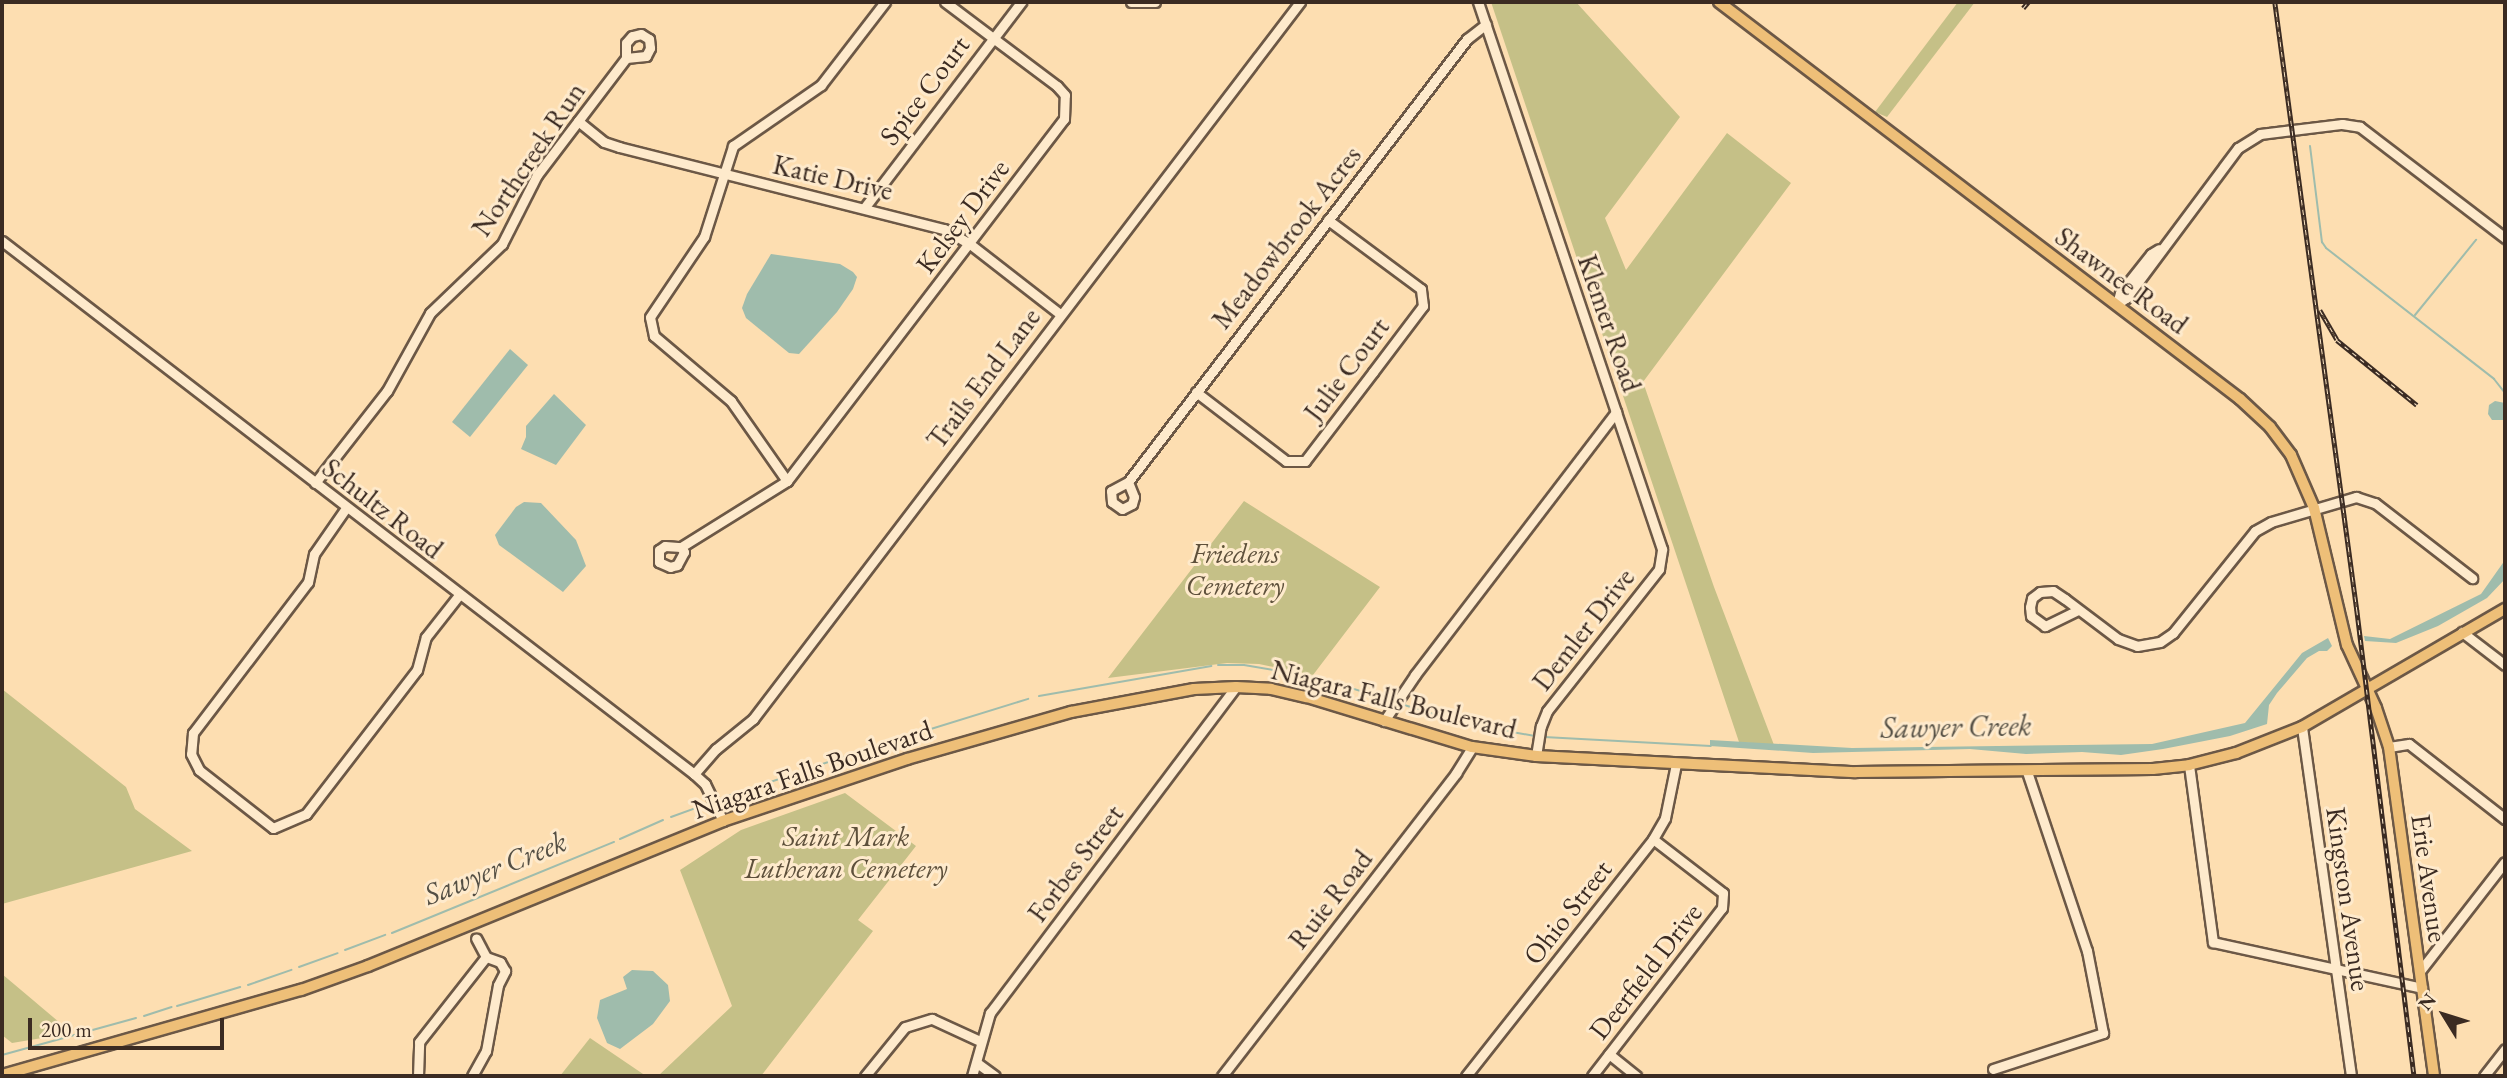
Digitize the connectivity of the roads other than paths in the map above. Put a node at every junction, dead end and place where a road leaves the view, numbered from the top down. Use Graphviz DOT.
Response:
graph roads {
  1 [pos="886,2"];
  2 [pos="945,2"];
  3 [pos="1021,2"];
  4 [pos="1131,2"];
  5 [pos="1155,2"];
  6 [pos="1300,2"];
  7 [pos="1478,2"];
  8 [pos="1719,2"];
  9 [pos="1486,24"];
  10 [pos="992,38"];
  11 [pos="626,58"];
  12 [pos="578,121"];
  13 [pos="722,175"];
  14 [pos="865,207"];
  15 [pos="1328,220"];
  16 [pos="2505,238"];
  17 [pos="2,241"];
  18 [pos="970,244"];
  19 [pos="2117,304"];
  20 [pos="1060,314"];
  21 [pos="1196,392"];
  22 [pos="1616,412"];
  23 [pos="787,481"];
  24 [pos="1128,482"];
  25 [pos="315,483"];
  26 [pos="346,508"];
  27 [pos="2314,508"];
  28 [pos="681,547"];
  29 [pos="2472,578"];
  30 [pos="459,595"];
  31 [pos="2505,609"];
  32 [pos="2078,610"];
  33 [pos="2462,632"];
  34 [pos="2505,665"];
  35 [pos="1236,687"];
  36 [pos="2367,689"];
  37 [pos="1384,721"];
  38 [pos="2302,727"];
  39 [pos="1472,747"];
  40 [pos="2389,747"];
  41 [pos="1536,756"];
  42 [pos="1676,764"];
  43 [pos="2189,765"];
  44 [pos="2027,772"];
  45 [pos="694,774"];
  46 [pos="2505,819"];
  47 [pos="723,821"];
  48 [pos="1653,839"];
  49 [pos="2505,862"];
  50 [pos="476,938"];
  51 [pos="486,957"];
  52 [pos="2335,969"];
  53 [pos="2420,971"];
  54 [pos="2422,988"];
  55 [pos="980,1041"];
  56 [pos="2505,1049"];
  57 [pos="1609,1054"];
  58 [pos="977,1063"];
  59 [pos="1993,1069"];
  60 [pos="2,1075"];
  61 [pos="418,1076"];
  62 [pos="472,1076"];
  63 [pos="865,1076"];
  64 [pos="972,1076"];
  65 [pos="995,1076"];
  66 [pos="1222,1076"];
  67 [pos="1466,1076"];
  68 [pos="1592,1076"];
  69 [pos="1636,1076"];
  70 [pos="2351,1076"];
  71 [pos="2434,1076"];
  72 [pos="2484,1076"];
  1 -- 13 [label="street"];
  2 -- 10 [label="street, Kelsey Drive"];
  3 -- 10 [label="street, Spice Court"];
  4 -- 5 [label="street"];
  6 -- 20 [label="street, Trails End Lane"];
  7 -- 9 [label="street, Klemer Road"];
  8 -- 19 [label="main road, Shawnee Road"];
  9 -- 15 [label="street, Meadowbrook Acres"];
  9 -- 22 [label="street, Klemer Road"];
  10 -- 14 [label="street, Spice Court"];
  10 -- 18 [label="street, Kelsey Drive"];
  11 -- 12 [label="street, Northcreek Run"];
  12 -- 13 [label="street, Katie Drive"];
  12 -- 25 [label="street, Northcreek Run"];
  13 -- 14 [label="street, Katie Drive"];
  13 -- 23 [label="street"];
  14 -- 18 [label="street, Katie Drive"];
  15 -- 21 [label="street, Meadowbrook Acres"];
  15 -- 21 [label="street, Julie Court"];
  16 -- 19 [label="street"];
  17 -- 25 [label="street, Schultz Road"];
  18 -- 20 [label="street, Katie Drive"];
  18 -- 23 [label="street, Kelsey Drive"];
  19 -- 27 [label="main road, Shawnee Road"];
  20 -- 45 [label="street, Trails End Lane"];
  21 -- 24 [label="street, Meadowbrook Acres"];
  22 -- 37 [label="street, Klemer Road"];
  22 -- 41 [label="street, Demler Drive"];
  23 -- 28 [label="street, Kelsey Drive"];
  25 -- 26 [label="street, Schultz Road"];
  26 -- 30 [label="street, Schultz Road"];
  26 -- 30 [label="street"];
  27 -- 29 [label="street"];
  27 -- 32 [label="street"];
  27 -- 36 [label="main road, Shawnee Road"];
  30 -- 45 [label="street, Schultz Road"];
  31 -- 33 [label="main road, Niagara Falls Boulevard"];
  32 -- 32 [label="street"];
  33 -- 34 [label="street"];
  33 -- 36 [label="main road, Niagara Falls Boulevard"];
  35 -- 37 [label="main road, Niagara Falls Boulevard"];
  35 -- 47 [label="main road, Niagara Falls Boulevard"];
  35 -- 55 [label="street, Forbes Street"];
  36 -- 38 [label="main road, Niagara Falls Boulevard"];
  36 -- 40 [label="main road, Erie Avenue"];
  37 -- 39 [label="main road, Niagara Falls Boulevard"];
  38 -- 43 [label="main road, Niagara Falls Boulevard"];
  38 -- 52 [label="street, Kingston Avenue"];
  39 -- 41 [label="main road, Niagara Falls Boulevard"];
  39 -- 66 [label="street, Ruie Road"];
  40 -- 46 [label="street"];
  40 -- 53 [label="main road, Erie Avenue"];
  41 -- 42 [label="main road, Niagara Falls Boulevard"];
  42 -- 44 [label="main road, Niagara Falls Boulevard"];
  42 -- 48 [label="street, Ohio Street"];
  43 -- 44 [label="main road, Niagara Falls Boulevard"];
  43 -- 52 [label="street"];
  44 -- 59 [label="street"];
  45 -- 47 [label="street, Schultz Road"];
  47 -- 60 [label="main road, Niagara Falls Boulevard"];
  48 -- 57 [label="street, Deerfield Drive"];
  48 -- 67 [label="street, Ohio Street"];
  49 -- 53 [label="street"];
  50 -- 51 [label="street"];
  51 -- 61 [label="street"];
  51 -- 62 [label="street"];
  52 -- 54 [label="street"];
  52 -- 70 [label="street, Kingston Avenue"];
  53 -- 54 [label="main road, Erie Avenue"];
  54 -- 71 [label="main road, Erie Avenue"];
  55 -- 58 [label="street, Forbes Street"];
  55 -- 63 [label="street"];
  56 -- 72 [label="street"];
  57 -- 68 [label="street, Deerfield Drive"];
  57 -- 69 [label="street"];
  58 -- 64 [label="street, Forbes Street"];
  58 -- 65 [label="street"];
}
